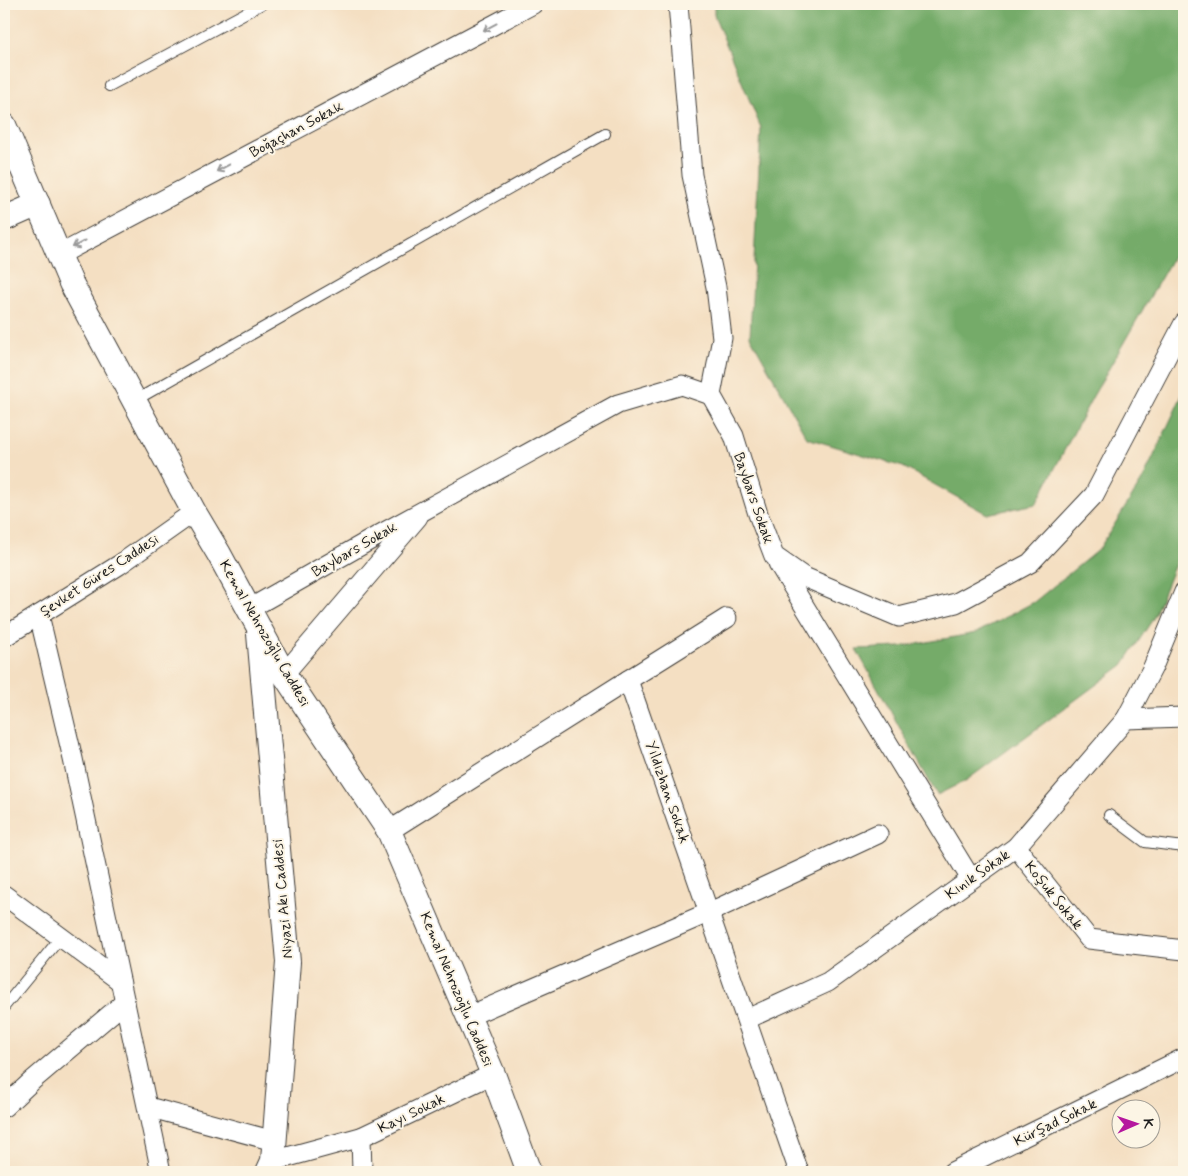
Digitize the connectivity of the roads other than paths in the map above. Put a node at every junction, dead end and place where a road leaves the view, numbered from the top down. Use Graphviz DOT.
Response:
graph roads {
  1 [pos="262,4"];
  2 [pos="533,4"];
  3 [pos="678,4"];
  4 [pos="109,86"];
  5 [pos="4,125"];
  6 [pos="605,134"];
  7 [pos="38,204"];
  8 [pos="6,215"];
  9 [pos="59,255"];
  10 [pos="1184,323"];
  11 [pos="711,395"];
  12 [pos="134,401"];
  13 [pos="426,509"];
  14 [pos="194,512"];
  15 [pos="774,556"];
  16 [pos="1184,592"];
  17 [pos="39,615"];
  18 [pos="254,617"];
  19 [pos="727,618"];
  20 [pos="4,636"];
  21 [pos="284,674"];
  22 [pos="628,680"];
  23 [pos="1184,717"];
  24 [pos="1126,720"];
  25 [pos="1108,814"];
  26 [pos="388,831"];
  27 [pos="878,834"];
  28 [pos="1016,847"];
  29 [pos="1184,847"];
  30 [pos="970,879"];
  31 [pos="4,895"];
  32 [pos="710,912"];
  33 [pos="61,937"];
  34 [pos="1184,950"];
  35 [pos="120,981"];
  36 [pos="125,1002"];
  37 [pos="4,1007"];
  38 [pos="469,1016"];
  39 [pos="747,1020"];
  40 [pos="1184,1058"];
  41 [pos="493,1074"];
  42 [pos="5,1105"];
  43 [pos="148,1107"];
  44 [pos="360,1138"];
  45 [pos="271,1158"];
  46 [pos="161,1172"];
  47 [pos="362,1172"];
  48 [pos="529,1172"];
  49 [pos="799,1172"];
  50 [pos="952,1172"];
  1 -- 4 [label="lane"];
  2 -- 9 [label="street, Boğaçhan Sokak, one-way"];
  3 -- 11 [label="street"];
  5 -- 7 [label="street, Kemal Nehrozoğlu Caddesi"];
  6 -- 12 [label="lane"];
  7 -- 8 [label="street"];
  7 -- 9 [label="street, Kemal Nehrozoğlu Caddesi"];
  9 -- 12 [label="street, Kemal Nehrozoğlu Caddesi"];
  10 -- 15 [label="street, Baybars Sokak"];
  11 -- 13 [label="street, Baybars Sokak"];
  11 -- 15 [label="street, Baybars Sokak"];
  12 -- 14 [label="street, Kemal Nehrozoğlu Caddesi"];
  13 -- 18 [label="street, Baybars Sokak"];
  13 -- 21 [label="street"];
  14 -- 17 [label="street, Şevket Güres Caddesi"];
  14 -- 18 [label="street, Kemal Nehrozoğlu Caddesi"];
  15 -- 30 [label="street"];
  16 -- 24 [label="street, Kınık Sokak"];
  17 -- 20 [label="street, Şevket Güres Caddesi"];
  17 -- 35 [label="street"];
  18 -- 21 [label="street, Kemal Nehrozoğlu Caddesi"];
  18 -- 45 [label="street, Niyazi Akı Caddesi"];
  19 -- 22 [label="street"];
  21 -- 26 [label="street, Kemal Nehrozoğlu Caddesi"];
  22 -- 26 [label="street"];
  22 -- 32 [label="street, Yıldızhan Sokak"];
  23 -- 24 [label="street"];
  24 -- 28 [label="street, Kınık Sokak"];
  25 -- 29 [label="lane"];
  26 -- 38 [label="street, Kemal Nehrozoğlu Caddesi"];
  27 -- 32 [label="street"];
  28 -- 30 [label="street, Kınık Sokak"];
  28 -- 34 [label="street, Koşuk Sokak"];
  30 -- 39 [label="street, Kınık Sokak"];
  31 -- 33 [label="street"];
  32 -- 38 [label="street"];
  32 -- 39 [label="street, Yıldızhan Sokak"];
  33 -- 35 [label="street"];
  33 -- 37 [label="lane"];
  35 -- 36 [label="street"];
  36 -- 42 [label="street"];
  36 -- 43 [label="street"];
  38 -- 41 [label="street, Kemal Nehrozoğlu Caddesi"];
  39 -- 49 [label="street, Yıldızhan Sokak"];
  40 -- 50 [label="street, Kürşad Sokak"];
  41 -- 44 [label="street, Kayı Sokak"];
  41 -- 48 [label="street, Kemal Nehrozoğlu Caddesi"];
  43 -- 45 [label="street"];
  43 -- 46 [label="street"];
  44 -- 45 [label="street"];
  44 -- 47 [label="street, Kayı Sokak"];
}
